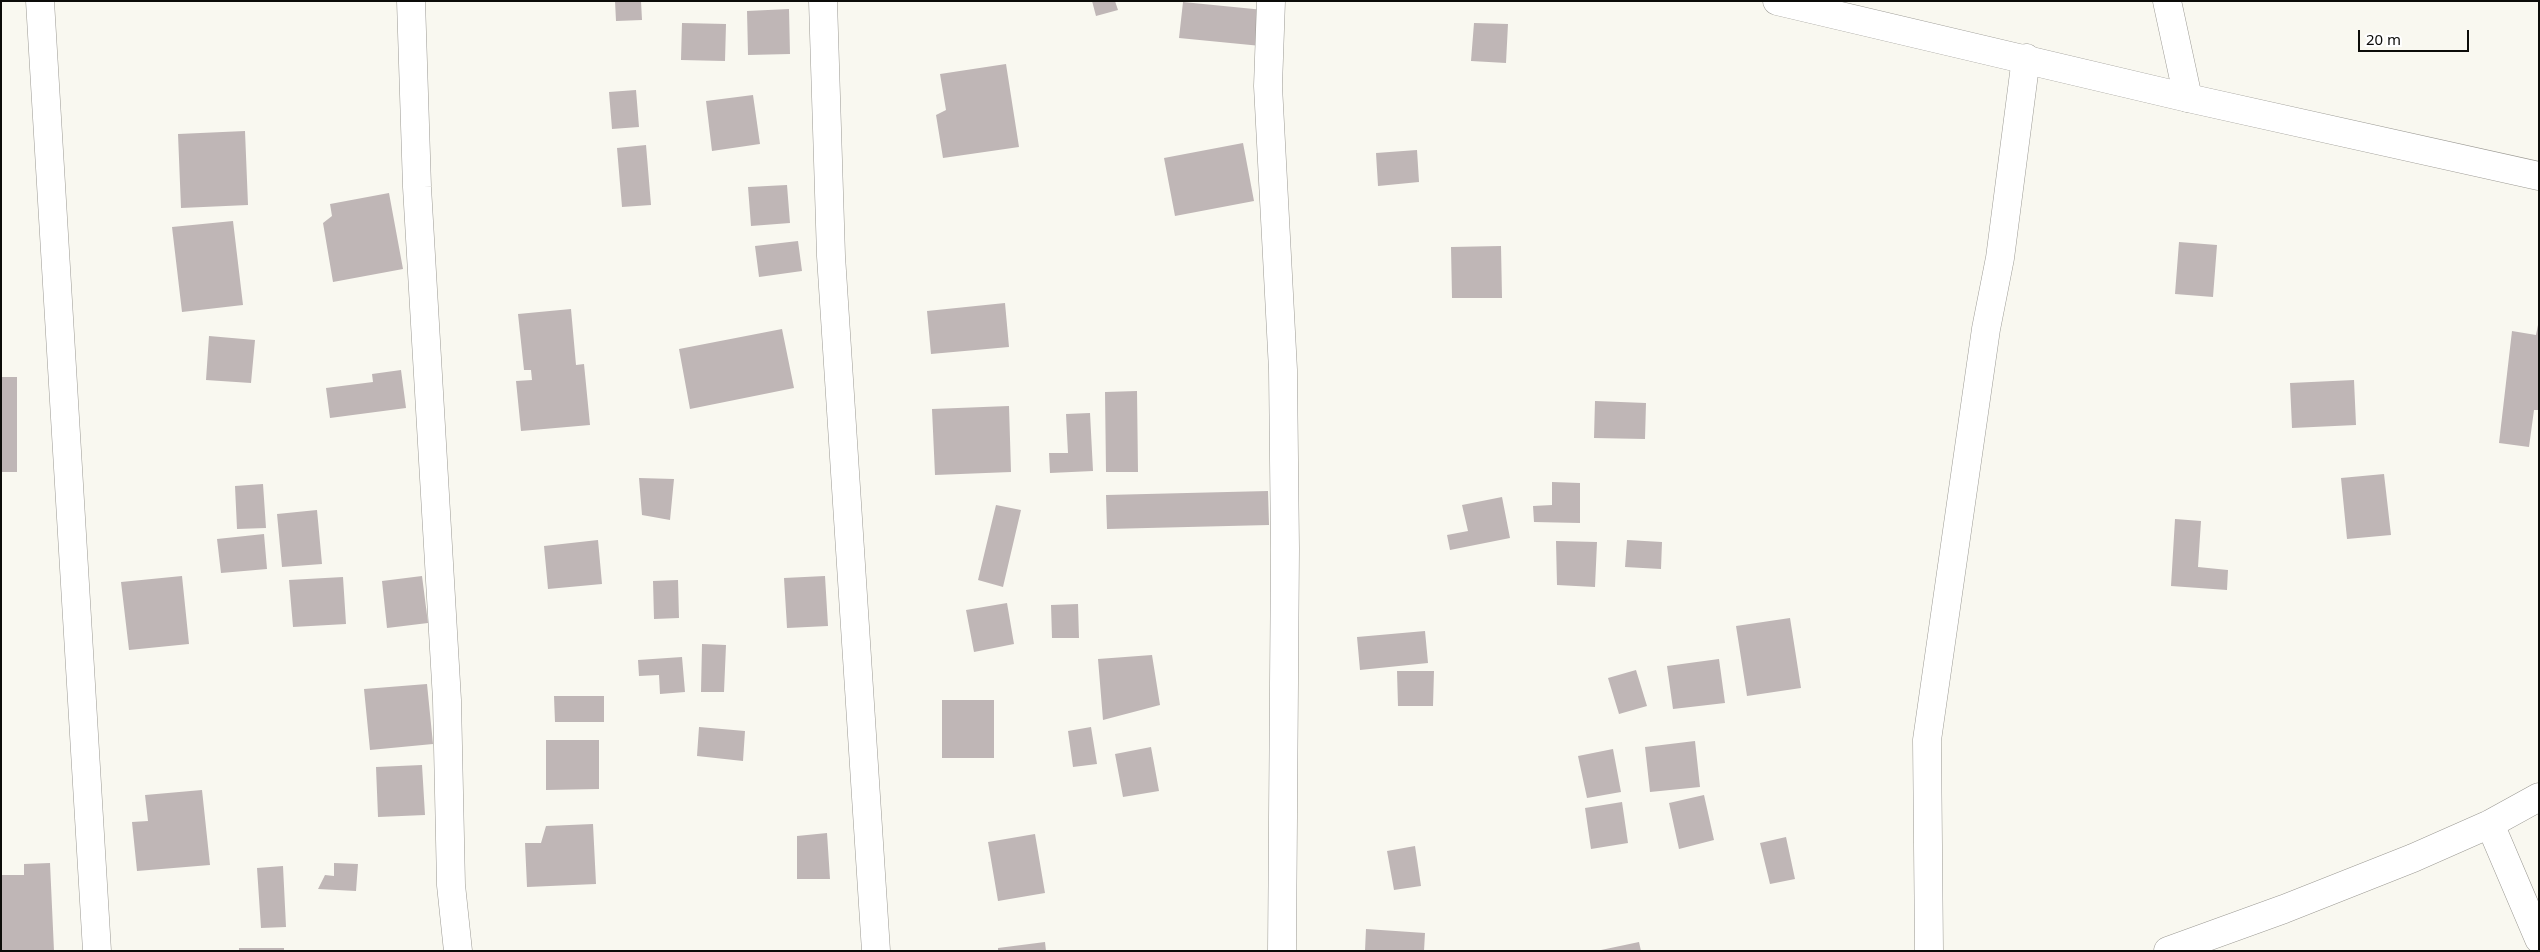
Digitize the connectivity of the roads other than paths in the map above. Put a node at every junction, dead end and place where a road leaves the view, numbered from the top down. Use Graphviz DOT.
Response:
graph roads {
  1 [pos="40,1"];
  2 [pos="411,1"];
  3 [pos="823,1"];
  4 [pos="1271,1"];
  5 [pos="1777,1"];
  6 [pos="2167,1"];
  7 [pos="2026,58"];
  8 [pos="2188,98"];
  9 [pos="2539,176"];
  10 [pos="2539,797"];
  11 [pos="2490,824"];
  12 [pos="2539,939"];
  13 [pos="97,951"];
  14 [pos="458,951"];
  15 [pos="876,951"];
  16 [pos="1282,951"];
  17 [pos="1929,951"];
  18 [pos="2168,951"];
  1 -- 13 [label="street"];
  2 -- 14 [label="street"];
  3 -- 15 [label="street"];
  4 -- 16 [label="street"];
  5 -- 7 [label="street"];
  6 -- 8 [label="street"];
  7 -- 8 [label="street"];
  7 -- 17 [label="street"];
  8 -- 9 [label="street"];
  10 -- 11 [label="street"];
  11 -- 12 [label="street"];
  11 -- 18 [label="street"];
}
